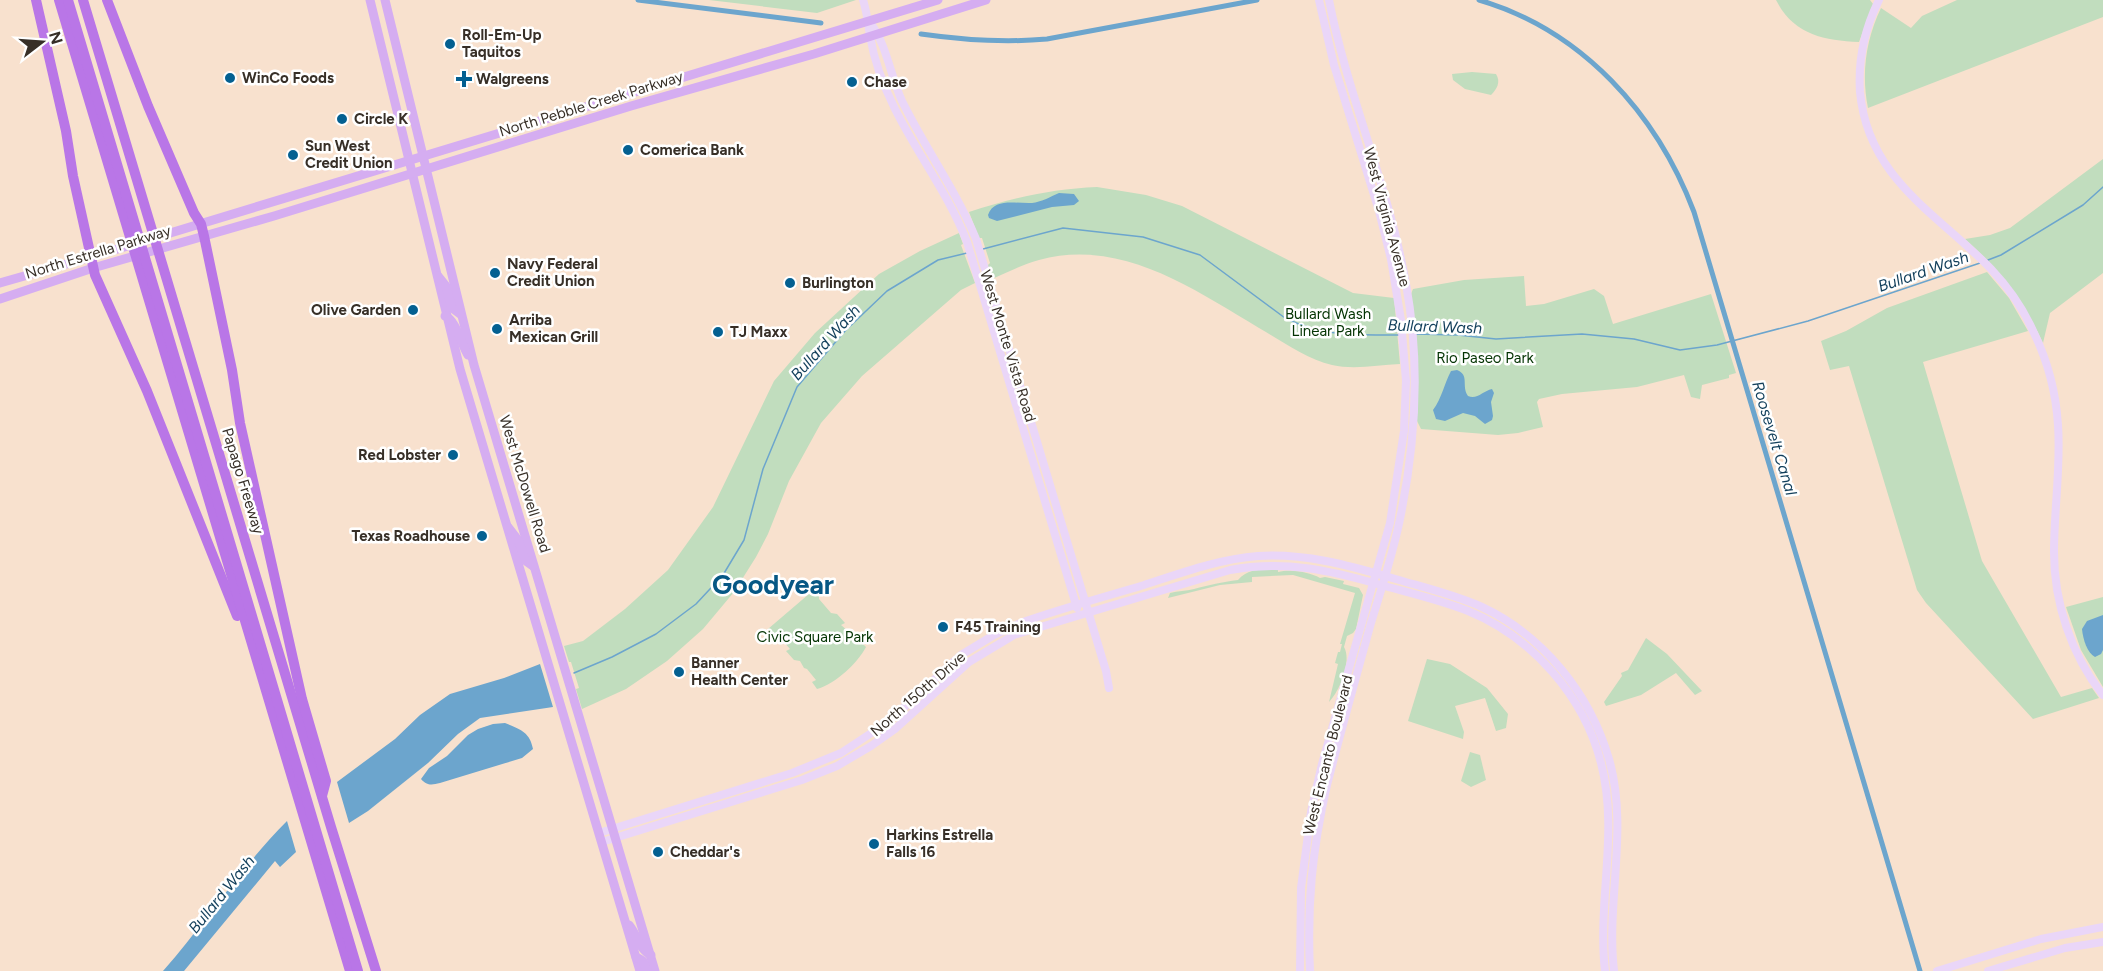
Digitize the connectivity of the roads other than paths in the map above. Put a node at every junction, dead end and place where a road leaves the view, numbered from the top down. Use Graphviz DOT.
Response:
graph roads {
  1 [pos="36,0"];
  2 [pos="58,0"];
  3 [pos="68,0"];
  4 [pos="83,0"];
  5 [pos="107,0"];
  6 [pos="370,0"];
  7 [pos="385,0"];
  8 [pos="863,0"];
  9 [pos="938,0"];
  10 [pos="986,0"];
  11 [pos="1319,0"];
  12 [pos="1329,0"];
  13 [pos="1879,0"];
  14 [pos="389,16"];
  15 [pos="375,20"];
  16 [pos="869,21"];
  17 [pos="875,35"];
  18 [pos="783,47"];
  19 [pos="741,74"];
  20 [pos="423,155"];
  21 [pos="409,159"];
  22 [pos="426,170"];
  23 [pos="413,174"];
  24 [pos="329,184"];
  25 [pos="309,206"];
  26 [pos="129,219"];
  27 [pos="201,224"];
  28 [pos="204,236"];
  29 [pos="92,263"];
  30 [pos="435,272"];
  31 [pos="147,281"];
  32 [pos="0,283"];
  33 [pos="0,299"];
  34 [pos="460,314"];
  35 [pos="445,316"];
  36 [pos="474,365"];
  37 [pos="1032,443"];
  38 [pos="505,523"];
  39 [pos="533,566"];
  40 [pos="1379,579"];
  41 [pos="1087,607"];
  42 [pos="1077,610"];
  43 [pos="251,643"];
  44 [pos="1109,688"];
  45 [pos="2103,695"];
  46 [pos="322,797"];
  47 [pos="614,833"];
  48 [pos="600,837"];
  49 [pos="322,879"];
  50 [pos="625,920"];
  51 [pos="2103,927"];
  52 [pos="2103,942"];
  53 [pos="651,955"];
  54 [pos="636,957"];
  55 [pos="376,967"];
  56 [pos="342,971"];
  57 [pos="350,971"];
  58 [pos="358,971"];
  59 [pos="640,971"];
  60 [pos="647,971"];
  61 [pos="655,971"];
  62 [pos="1300,971"];
  63 [pos="1310,971"];
  64 [pos="1605,971"];
  65 [pos="1614,971"];
  66 [pos="1937,971"];
  67 [pos="1988,971"];
  1 -- 29 [label="highway"];
  2 -- 26 [label="highway"];
  3 -- 26 [label="highway"];
  4 -- 46 [label="highway, Papago Freeway"];
  5 -- 27 [label="highway"];
  6 -- 15 [label="main road, West McDowell Road"];
  7 -- 14 [label="main road, West McDowell Road"];
  8 -- 16 [label="street, West Monte Vista Road"];
  9 -- 16 [label="main road, North Pebble Creek Parkway"];
  10 -- 17 [label="main road, North Pebble Creek Parkway"];
  11 -- 40 [label="street, West Virginia Avenue"];
  12 -- 40 [label="street, West Virginia Avenue"];
  13 -- 45 [label="street"];
  14 -- 15 [label="main road"];
  14 -- 20 [label="main road, West McDowell Road"];
  15 -- 21 [label="main road, West McDowell Road"];
  16 -- 17 [label="street, West Monte Vista Road"];
  16 -- 18 [label="main road, North Pebble Creek Parkway"];
  17 -- 19 [label="main road, North Pebble Creek Parkway"];
  17 -- 37 [label="street, West Monte Vista Road"];
  18 -- 19 [label="main road"];
  18 -- 20 [label="main road, North Pebble Creek Parkway"];
  19 -- 22 [label="main road, North Pebble Creek Parkway"];
  20 -- 21 [label="main road, North Pebble Creek Parkway"];
  20 -- 22 [label="main road, West McDowell Road"];
  21 -- 23 [label="main road, West McDowell Road"];
  21 -- 24 [label="main road, North Pebble Creek Parkway"];
  22 -- 23 [label="main road, North Pebble Creek Parkway"];
  22 -- 34 [label="main road, West McDowell Road"];
  23 -- 25 [label="main road, North Pebble Creek Parkway"];
  23 -- 30 [label="main road, West McDowell Road"];
  24 -- 25 [label="main road"];
  24 -- 27 [label="main road, North Pebble Creek Parkway"];
  25 -- 28 [label="main road, North Pebble Creek Parkway"];
  26 -- 31 [label="highway"];
  27 -- 28 [label="highway"];
  27 -- 29 [label="main road, North Estrella Parkway"];
  28 -- 29 [label="main road, North Estrella Parkway"];
  28 -- 46 [label="highway"];
  29 -- 32 [label="main road, North Estrella Parkway"];
  29 -- 33 [label="main road, North Estrella Parkway"];
  29 -- 43 [label="highway"];
  30 -- 34 [label="main road"];
  30 -- 35 [label="main road, West McDowell Road"];
  31 -- 43 [label="highway"];
  31 -- 58 [label="highway"];
  34 -- 36 [label="main road, West McDowell Road"];
  35 -- 36 [label="main road"];
  35 -- 38 [label="main road, West McDowell Road"];
  36 -- 39 [label="main road, West McDowell Road"];
  37 -- 41 [label="street, West Monte Vista Road"];
  37 -- 42 [label="street, West Monte Vista Road"];
  38 -- 39 [label="main road"];
  38 -- 48 [label="main road, West McDowell Road"];
  39 -- 47 [label="main road, West McDowell Road"];
  40 -- 41 [label="street, North 150th Drive"];
  40 -- 62 [label="street, West Encanto Boulevard"];
  40 -- 63 [label="street, West Encanto Boulevard"];
  40 -- 64 [label="street"];
  40 -- 65 [label="street"];
  41 -- 42 [label="street, North 150th Drive"];
  41 -- 44 [label="street, West Monte Vista Road"];
  42 -- 47 [label="street, North 150th Drive"];
  43 -- 49 [label="highway"];
  46 -- 55 [label="highway, Papago Freeway"];
  47 -- 48 [label="street, North 150th Drive"];
  47 -- 53 [label="main road, West McDowell Road"];
  48 -- 50 [label="main road, West McDowell Road"];
  49 -- 56 [label="highway"];
  49 -- 57 [label="highway"];
  50 -- 53 [label="main road"];
  50 -- 54 [label="main road, West McDowell Road"];
  51 -- 66 [label="street"];
  52 -- 67 [label="street"];
  53 -- 61 [label="main road, West McDowell Road"];
  54 -- 59 [label="main road, West McDowell Road"];
  54 -- 60 [label="main road"];
}
